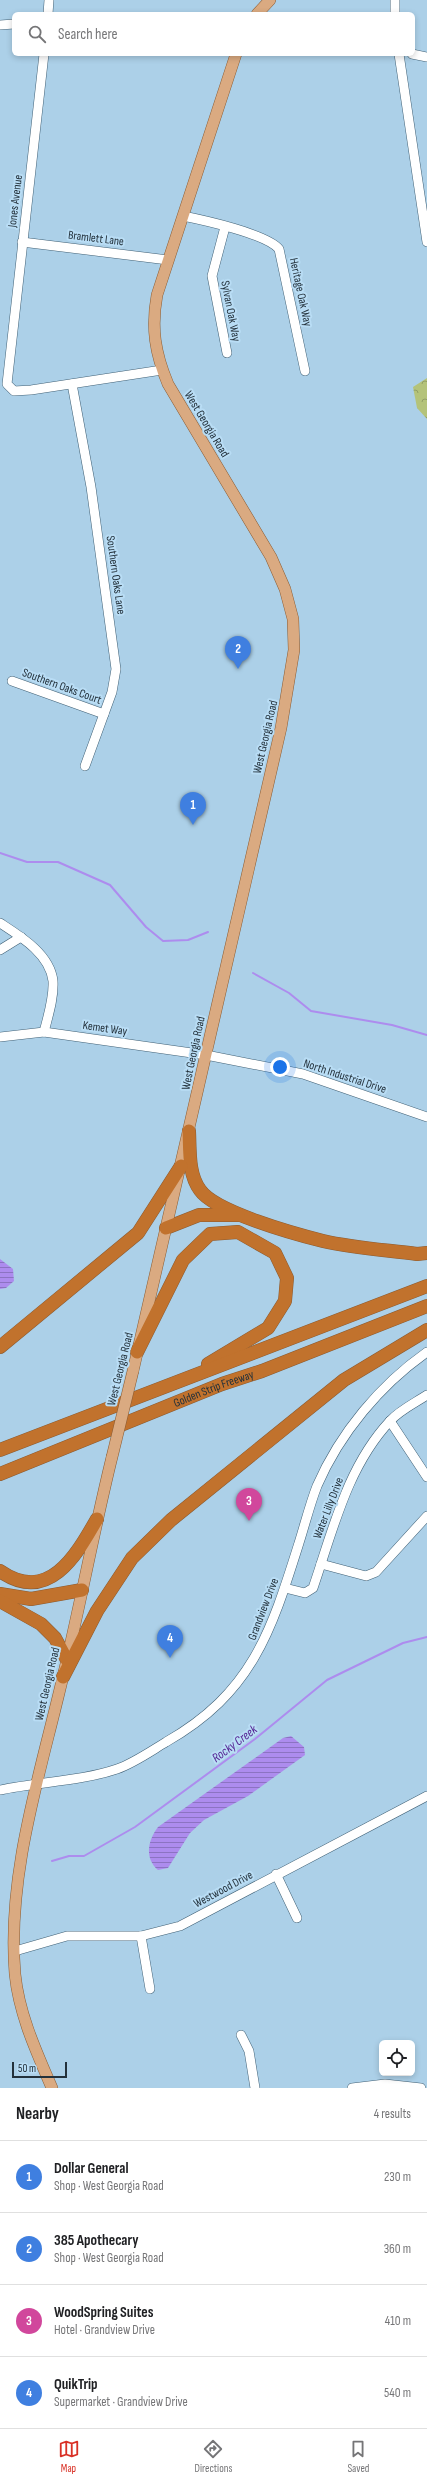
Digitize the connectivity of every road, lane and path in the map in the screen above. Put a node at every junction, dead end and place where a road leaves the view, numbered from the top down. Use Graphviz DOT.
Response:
graph roads {
  1 [pos="49,0"];
  2 [pos="270,0"];
  3 [pos="395,0"];
  4 [pos="48,12"];
  5 [pos="259,12"];
  6 [pos="395,12"];
  7 [pos="12,24"];
  8 [pos="0,25"];
  9 [pos="415,55"];
  10 [pos="44,56"];
  11 [pos="235,56"];
  12 [pos="399,56"];
  13 [pos="427,57"];
  14 [pos="183,216"];
  15 [pos="225,227"];
  16 [pos="22,242"];
  17 [pos="427,242"];
  18 [pos="168,260"];
  19 [pos="228,353"];
  20 [pos="162,370"];
  21 [pos="305,371"];
  22 [pos="72,384"];
  23 [pos="12,681"];
  24 [pos="104,714"];
  25 [pos="85,766"];
  26 [pos="0,923"];
  27 [pos="21,937"];
  28 [pos="0,950"];
  29 [pos="44,1032"];
  30 [pos="0,1037"];
  31 [pos="206,1055"];
  32 [pos="427,1117"];
  33 [pos="189,1131"];
  34 [pos="181,1166"];
  35 [pos="240,1215"];
  36 [pos="166,1228"];
  37 [pos="427,1253"];
  38 [pos="427,1286"];
  39 [pos="427,1306"];
  40 [pos="427,1330"];
  41 [pos="0,1347"];
  42 [pos="137,1352"];
  43 [pos="427,1352"];
  44 [pos="173,1384"];
  45 [pos="427,1395"];
  46 [pos="390,1421"];
  47 [pos="0,1450"];
  48 [pos="39,1459"];
  49 [pos="0,1474"];
  50 [pos="427,1477"];
  51 [pos="0,1483"];
  52 [pos="427,1516"];
  53 [pos="97,1519"];
  54 [pos="321,1564"];
  55 [pos="0,1571"];
  56 [pos="285,1588"];
  57 [pos="82,1590"];
  58 [pos="0,1594"];
  59 [pos="0,1601"];
  60 [pos="67,1660"];
  61 [pos="63,1677"];
  62 [pos="37,1782"];
  63 [pos="0,1790"];
  64 [pos="427,1796"];
  65 [pos="276,1874"];
  66 [pos="297,1918"];
  67 [pos="141,1936"];
  68 [pos="14,1951"];
  69 [pos="150,1989"];
  70 [pos="241,2035"];
  71 [pos="52,2088"];
  72 [pos="255,2088"];
  73 [pos="352,2088"];
  74 [pos="422,2088"];
  1 -- 4 [label="street"];
  2 -- 5 [label="main road"];
  3 -- 6 [label="street"];
  7 -- 8 [label="street"];
  9 -- 13 [label="street"];
  10 -- 16 [label="street, Jones Avenue"];
  11 -- 14 [label="main road, West Georgia Road"];
  12 -- 17 [label="street"];
  14 -- 15 [label="street, Heritage Oak Way"];
  14 -- 18 [label="main road, West Georgia Road"];
  15 -- 19 [label="street, Sylvan Oak Way"];
  15 -- 21 [label="street, Heritage Oak Way"];
  16 -- 18 [label="street, Bramlett Lane"];
  16 -- 22 [label="street, Jones Avenue"];
  18 -- 20 [label="main road, West Georgia Road"];
  20 -- 22 [label="street, Jones Avenue"];
  20 -- 31 [label="main road, West Georgia Road"];
  22 -- 24 [label="street, Southern Oaks Lane"];
  23 -- 24 [label="street, Southern Oaks Court"];
  24 -- 25 [label="street, Southern Oaks Lane"];
  26 -- 27 [label="street"];
  27 -- 28 [label="street"];
  27 -- 29 [label="street"];
  29 -- 30 [label="street, Kemet Way"];
  29 -- 31 [label="street, Kemet Way"];
  31 -- 32 [label="street, North Industrial Drive"];
  31 -- 33 [label="main road, West Georgia Road"];
  33 -- 34 [label="main road, West Georgia Road"];
  33 -- 35 [label="highway"];
  34 -- 36 [label="main road, West Georgia Road"];
  34 -- 41 [label="highway"];
  35 -- 36 [label="highway"];
  35 -- 37 [label="highway"];
  36 -- 42 [label="main road, West Georgia Road"];
  38 -- 44 [label="highway, Golden Strip Freeway"];
  39 -- 48 [label="highway, Golden Strip Freeway"];
  40 -- 61 [label="highway"];
  42 -- 44 [label="highway"];
  42 -- 53 [label="main road, West Georgia Road, bridge"];
  43 -- 56 [label="street, Grandview Drive"];
  44 -- 47 [label="highway, Golden Strip Freeway"];
  45 -- 46 [label="street, Water Lilly Drive"];
  46 -- 50 [label="street"];
  46 -- 54 [label="street, Water Lilly Drive"];
  48 -- 49 [label="highway, Golden Strip Freeway"];
  48 -- 51 [label="highway"];
  52 -- 54 [label="street"];
  53 -- 55 [label="highway"];
  53 -- 57 [label="main road, West Georgia Road"];
  54 -- 56 [label="street, Water Lilly Drive"];
  56 -- 62 [label="street, Grandview Drive"];
  57 -- 58 [label="highway"];
  57 -- 60 [label="main road, West Georgia Road"];
  59 -- 60 [label="highway"];
  60 -- 61 [label="main road, West Georgia Road"];
  61 -- 62 [label="main road, West Georgia Road"];
  62 -- 63 [label="street, Grandview Drive"];
  62 -- 68 [label="main road, West Georgia Road"];
  64 -- 65 [label="street, Westwood Drive"];
  65 -- 66 [label="street"];
  65 -- 67 [label="street, Westwood Drive"];
  67 -- 68 [label="street, Westwood Drive"];
  67 -- 69 [label="street"];
  68 -- 71 [label="main road, West Georgia Road"];
  70 -- 72 [label="street"];
  73 -- 74 [label="street"];
}
